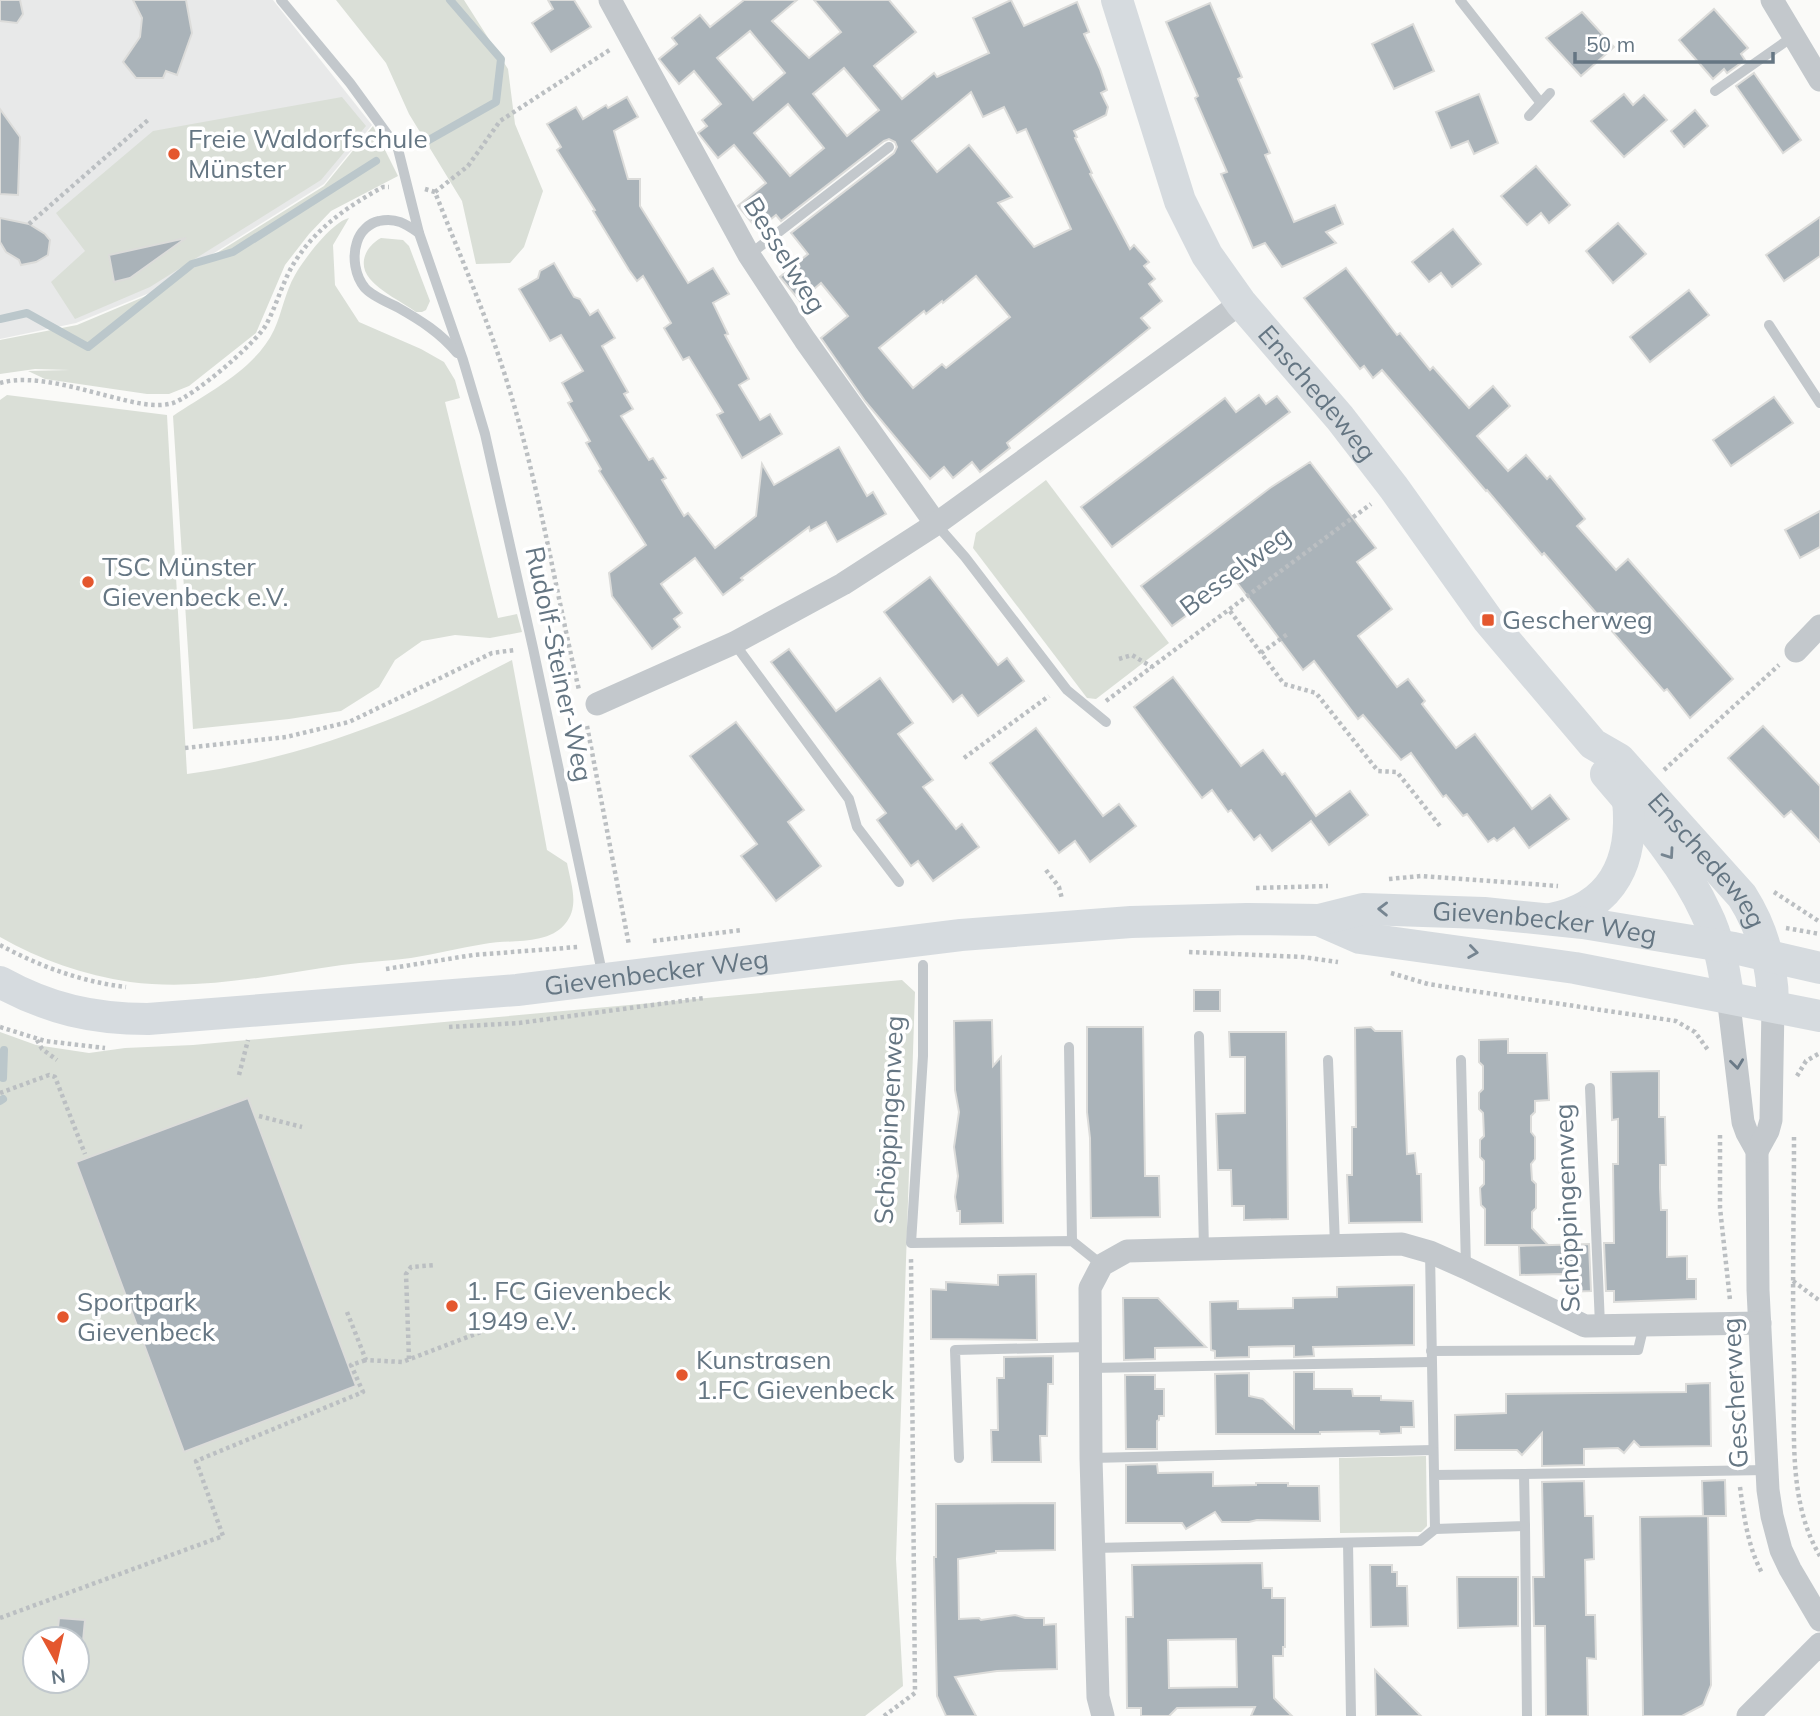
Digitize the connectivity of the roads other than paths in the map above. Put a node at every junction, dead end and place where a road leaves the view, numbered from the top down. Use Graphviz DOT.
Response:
graph roads {
  1 [pos="281,0"];
  2 [pos="610,0"];
  3 [pos="1117,0"];
  4 [pos="1460,0"];
  5 [pos="1772,0"];
  6 [pos="1795,35"];
  7 [pos="1820,80"];
  8 [pos="1715,91"];
  9 [pos="1550,93"];
  10 [pos="1540,102"];
  11 [pos="1529,116"];
  12 [pos="889,146"];
  13 [pos="419,233"];
  14 [pos="749,255"];
  15 [pos="1241,303"];
  16 [pos="1769,325"];
  17 [pos="463,360"];
  18 [pos="1820,403"];
  19 [pos="936,524"];
  20 [pos="1820,626"];
  21 [pos="734,643"];
  22 [pos="1796,651"];
  23 [pos="587,706"];
  24 [pos="1106,722"];
  25 [pos="1636,793"];
  26 [pos="899,882"];
  27 [pos="1548,919"];
  28 [pos="1319,920"];
  29 [pos="1718,946"];
  30 [pos="1768,956"];
  31 [pos="923,965"];
  32 [pos="1820,968"];
  33 [pos="604,979"];
  34 [pos="0,982"];
  35 [pos="1728,996"];
  36 [pos="1773,1006"];
  37 [pos="1820,1016"];
  38 [pos="1199,1037"];
  39 [pos="1069,1047"];
  40 [pos="1328,1060"];
  41 [pos="1461,1060"];
  42 [pos="1590,1088"];
  43 [pos="1757,1151"];
  44 [pos="1072,1241"];
  45 [pos="1335,1245"];
  46 [pos="1204,1249"];
  47 [pos="1430,1252"];
  48 [pos="1102,1265"];
  49 [pos="1466,1268"];
  50 [pos="1760,1323"];
  51 [pos="1600,1325"];
  52 [pos="1644,1325"];
  53 [pos="1431,1356"];
  54 [pos="1090,1357"];
  55 [pos="1433,1450"];
  56 [pos="959,1458"];
  57 [pos="1091,1458"];
  58 [pos="1767,1470"];
  59 [pos="1524,1474"];
  60 [pos="1434,1475"];
  61 [pos="1525,1526"];
  62 [pos="1435,1529"];
  63 [pos="1348,1543"];
  64 [pos="1093,1548"];
  65 [pos="1820,1620"];
  66 [pos="1820,1644"];
  67 [pos="1103,1716"];
  68 [pos="1351,1716"];
  69 [pos="1527,1716"];
  70 [pos="1748,1716"];
  1 -- 13 [label="lane, Rudolf-Steiner-Weg"];
  2 -- 14 [label="street, Besselweg"];
  3 -- 15 [label="main road, Enschedeweg"];
  4 -- 10 [label="lane"];
  5 -- 6 [label="street"];
  6 -- 7 [label="street"];
  6 -- 8 [label="lane"];
  9 -- 10 [label="lane"];
  10 -- 11 [label="lane"];
  12 -- 14 [label="lane"];
  13 -- 17 [label="lane, Rudolf-Steiner-Weg"];
  13 -- 17 [label="lane, Rudolf-Steiner-Weg"];
  14 -- 19 [label="street, Besselweg"];
  15 -- 19 [label="street"];
  15 -- 25 [label="main road, Enschedeweg"];
  16 -- 18 [label="lane"];
  17 -- 33 [label="lane, Rudolf-Steiner-Weg"];
  19 -- 21 [label="street"];
  19 -- 24 [label="lane"];
  20 -- 22 [label="street"];
  21 -- 23 [label="street"];
  21 -- 26 [label="lane"];
  25 -- 27 [label="main road"];
  25 -- 29 [label="main road, Enschedeweg, one-way"];
  25 -- 30 [label="main road, Enschedeweg"];
  27 -- 28 [label="main road, Gievenbecker Weg, one-way"];
  27 -- 29 [label="main road, Gievenbecker Weg"];
  28 -- 33 [label="main road, Gievenbecker Weg"];
  28 -- 35 [label="main road, Gievenbecker Weg, one-way"];
  29 -- 30 [label="main road, Gievenbecker Weg"];
  29 -- 35 [label="main road, Enschedeweg"];
  30 -- 32 [label="main road, Gievenbecker Weg"];
  30 -- 36 [label="main road, Enschedeweg"];
  31 -- 44 [label="lane, Schöppingenweg"];
  33 -- 34 [label="main road, Gievenbecker Weg"];
  35 -- 36 [label="main road, Gievenbecker Weg"];
  35 -- 43 [label="street, Gescherweg, one-way"];
  36 -- 37 [label="main road, Gievenbecker Weg"];
  36 -- 43 [label="street, Gescherweg"];
  38 -- 46 [label="lane"];
  39 -- 44 [label="lane"];
  40 -- 45 [label="lane"];
  41 -- 49 [label="lane"];
  42 -- 51 [label="lane, Schöppingenweg"];
  43 -- 50 [label="street, Gescherweg"];
  44 -- 48 [label="lane"];
  45 -- 46 [label="street, Schöppingenweg"];
  45 -- 47 [label="street, Schöppingenweg"];
  46 -- 48 [label="street, Schöppingenweg"];
  47 -- 49 [label="street, Schöppingenweg"];
  47 -- 53 [label="lane"];
  48 -- 54 [label="street"];
  49 -- 51 [label="street, Schöppingenweg"];
  50 -- 52 [label="street, Schöppingenweg"];
  50 -- 58 [label="street, Gescherweg"];
  51 -- 52 [label="street, Schöppingenweg"];
  52 -- 53 [label="lane"];
  53 -- 54 [label="lane"];
  53 -- 55 [label="lane"];
  54 -- 56 [label="lane"];
  54 -- 57 [label="street"];
  55 -- 57 [label="lane"];
  55 -- 60 [label="lane"];
  57 -- 64 [label="street"];
  58 -- 59 [label="lane"];
  58 -- 65 [label="street, Gescherweg"];
  59 -- 60 [label="lane"];
  59 -- 61 [label="lane"];
  60 -- 62 [label="lane"];
  61 -- 62 [label="lane"];
  61 -- 69 [label="lane"];
  62 -- 63 [label="lane"];
  63 -- 64 [label="lane"];
  63 -- 68 [label="lane"];
  64 -- 67 [label="street"];
  66 -- 70 [label="street"];
}
